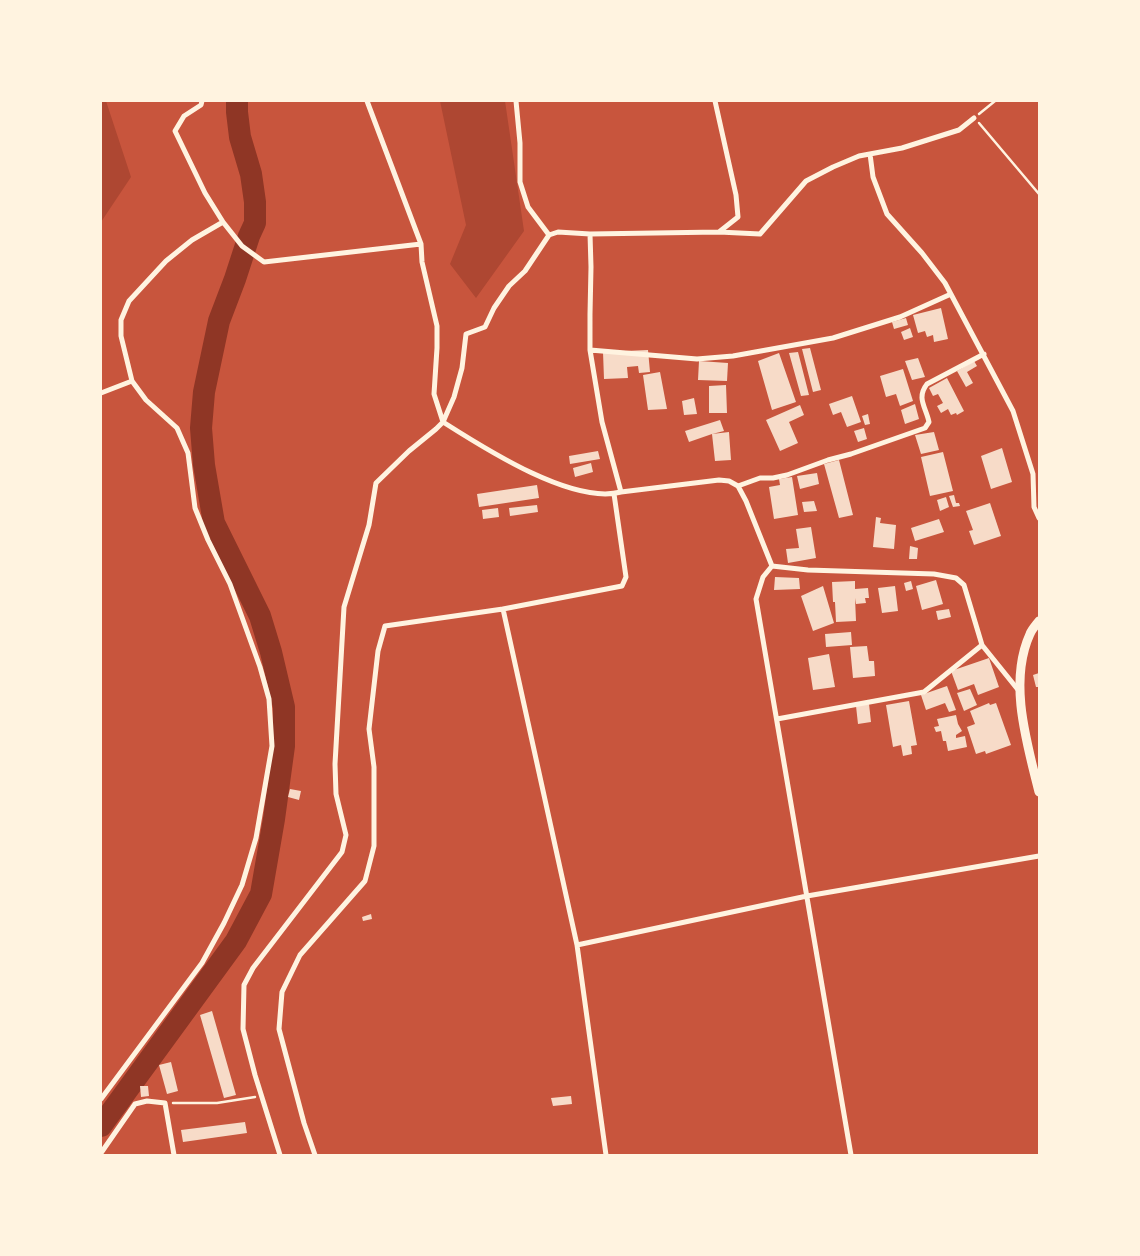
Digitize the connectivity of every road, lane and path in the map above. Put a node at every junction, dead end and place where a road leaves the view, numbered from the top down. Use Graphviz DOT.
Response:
graph roads {
  1 [pos="202,101"];
  2 [pos="367,101"];
  3 [pos="516,101"];
  4 [pos="715,101"];
  5 [pos="995,101"];
  6 [pos="974,118"];
  7 [pos="870,154"];
  8 [pos="1039,194"];
  9 [pos="223,222"];
  10 [pos="719,232"];
  11 [pos="590,234"];
  12 [pos="549,235"];
  13 [pos="421,244"];
  14 [pos="951,294"];
  15 [pos="590,350"];
  16 [pos="984,354"];
  17 [pos="132,381"];
  18 [pos="101,393"];
  19 [pos="443,422"];
  20 [pos="738,486"];
  21 [pos="621,492"];
  22 [pos="614,494"];
  23 [pos="1039,518"];
  24 [pos="772,566"];
  25 [pos="503,609"];
  26 [pos="1039,621"];
  27 [pos="982,645"];
  28 [pos="1020,692"];
  29 [pos="777,719"];
  30 [pos="1039,792"];
  31 [pos="1039,856"];
  32 [pos="807,896"];
  33 [pos="577,945"];
  34 [pos="261,1096"];
  35 [pos="101,1099"];
  36 [pos="165,1103"];
  37 [pos="101,1152"];
  38 [pos="174,1155"];
  39 [pos="280,1155"];
  40 [pos="315,1155"];
  41 [pos="606,1155"];
  42 [pos="851,1155"];
  1 -- 9 [label="street"];
  2 -- 13 [label="street"];
  3 -- 12 [label="street"];
  4 -- 10 [label="street"];
  5 -- 6 [label="path"];
  6 -- 7 [label="street"];
  6 -- 8 [label="path"];
  7 -- 10 [label="street"];
  7 -- 14 [label="street"];
  9 -- 13 [label="street"];
  9 -- 17 [label="street"];
  10 -- 11 [label="street"];
  11 -- 12 [label="street"];
  11 -- 15 [label="street"];
  12 -- 19 [label="street"];
  13 -- 19 [label="street"];
  14 -- 15 [label="street"];
  14 -- 16 [label="street"];
  15 -- 21 [label="street"];
  16 -- 20 [label="street"];
  16 -- 23 [label="street"];
  17 -- 18 [label="street"];
  17 -- 35 [label="street"];
  19 -- 22 [label="street"];
  19 -- 34 [label="street"];
  20 -- 21 [label="street"];
  20 -- 24 [label="street"];
  21 -- 22 [label="street"];
  22 -- 25 [label="street"];
  24 -- 27 [label="street"];
  24 -- 29 [label="street"];
  25 -- 33 [label="street"];
  25 -- 40 [label="street"];
  26 -- 28 [label="main road"];
  27 -- 28 [label="street"];
  27 -- 29 [label="street"];
  28 -- 30 [label="main road"];
  29 -- 32 [label="street"];
  31 -- 32 [label="street"];
  32 -- 33 [label="street"];
  32 -- 42 [label="street"];
  33 -- 41 [label="street"];
  34 -- 36 [label="path"];
  34 -- 39 [label="street"];
  36 -- 37 [label="street"];
  36 -- 38 [label="street"];
}
